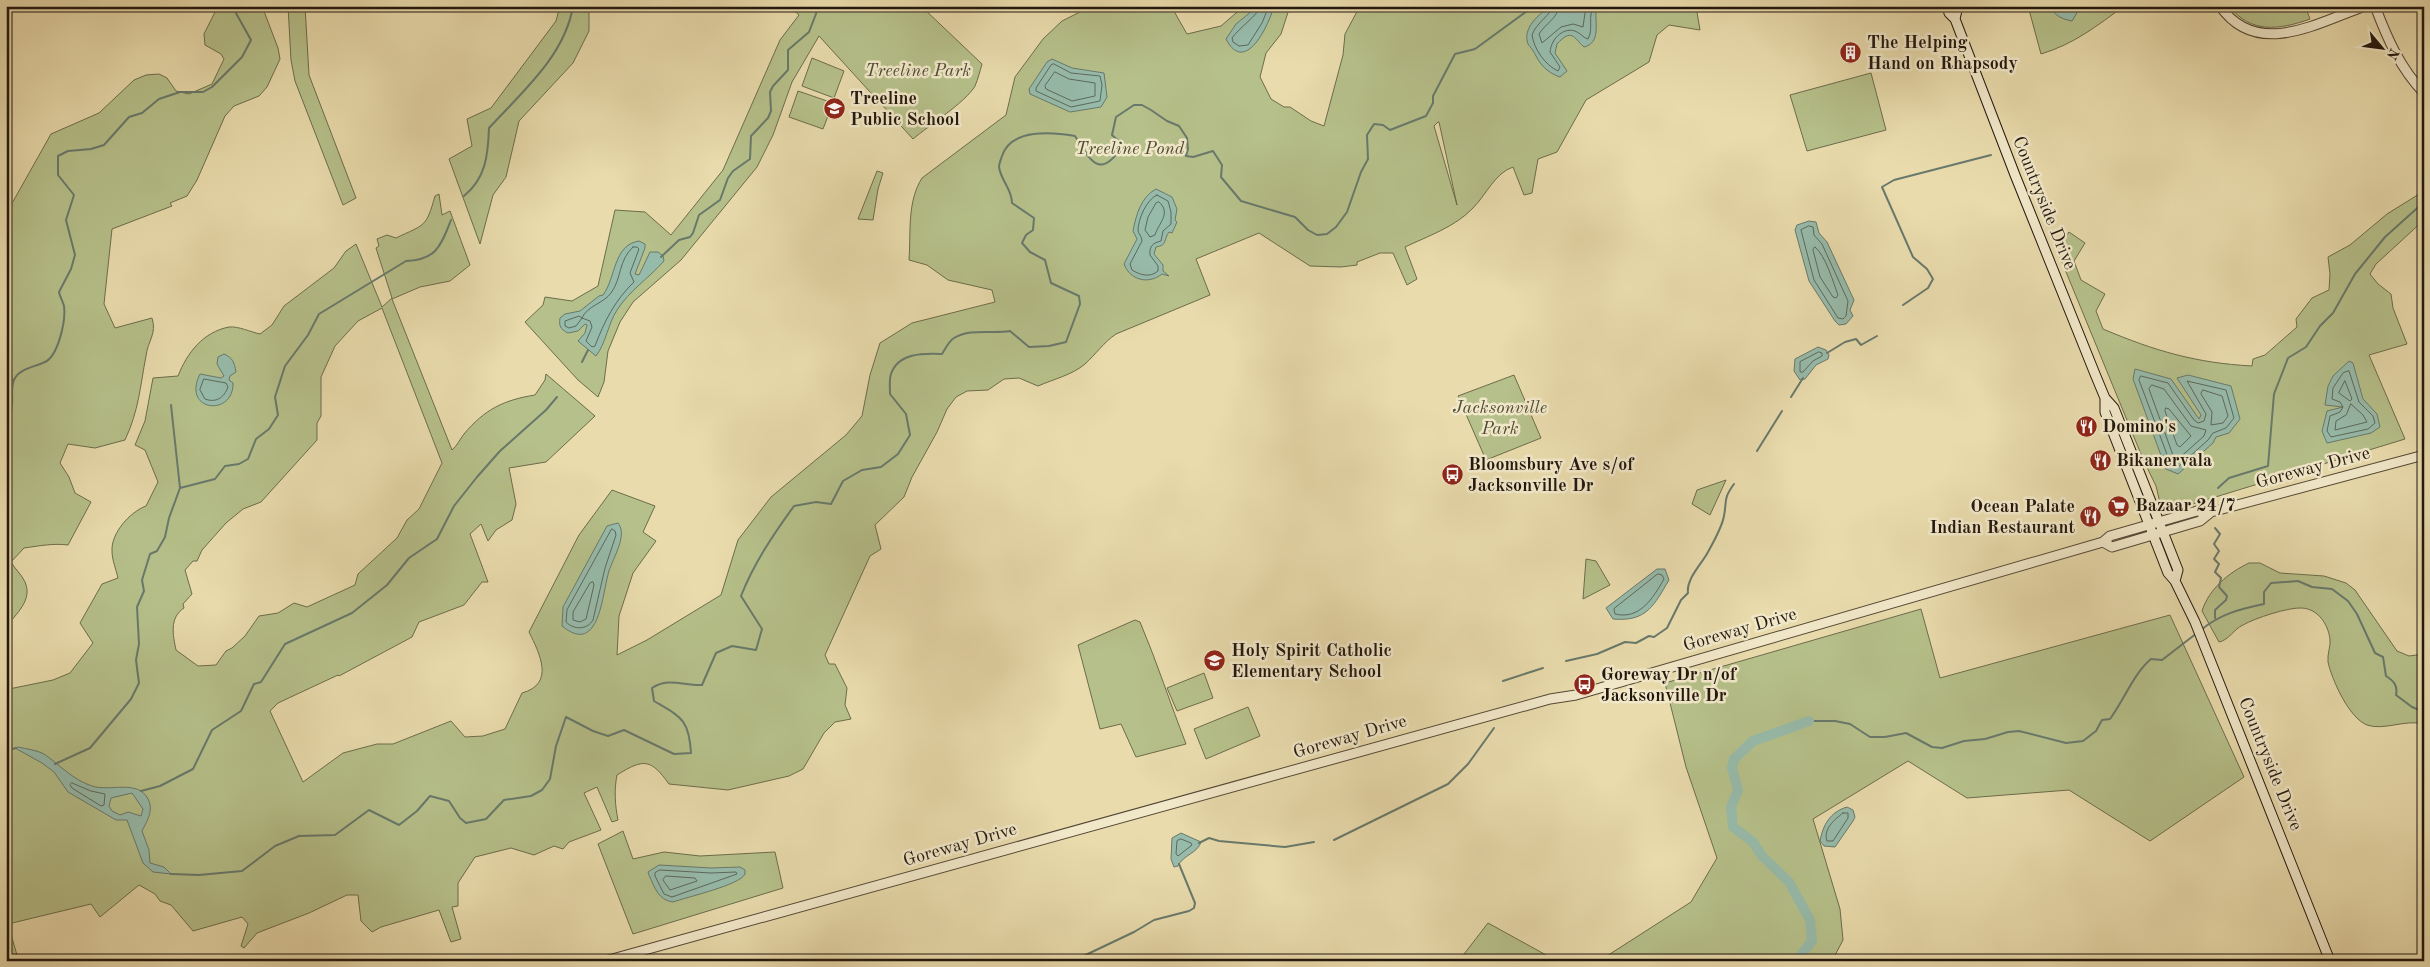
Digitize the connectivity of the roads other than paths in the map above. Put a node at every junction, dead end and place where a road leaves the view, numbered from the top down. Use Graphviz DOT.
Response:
graph roads {
  1 [pos="1947,6"];
  2 [pos="1958,6"];
  3 [pos="2220,6"];
  4 [pos="2365,6"];
  5 [pos="2376,6"];
  6 [pos="1955,18"];
  7 [pos="2424,93"];
  8 [pos="2105,398"];
  9 [pos="2424,455"];
  10 [pos="2211,512"];
  11 [pos="2160,522"];
  12 [pos="2149,525"];
  13 [pos="2163,532"];
  14 [pos="2153,535"];
  15 [pos="2103,542"];
  16 [pos="2175,580"];
  17 [pos="605,961"];
  18 [pos="2330,961"];
  1 -- 6 [label="street, Countryside Drive"];
  2 -- 6 [label="street"];
  3 -- 4 [label="street"];
  5 -- 7 [label="street"];
  6 -- 8 [label="street, Countryside Drive"];
  8 -- 11 [label="street, Countryside Drive"];
  8 -- 12 [label="street, Countryside Drive"];
  9 -- 10 [label="street, Goreway Drive"];
  10 -- 11 [label="street, Goreway Drive"];
  10 -- 13 [label="street, Goreway Drive"];
  11 -- 12 [label="street, Goreway Drive"];
  11 -- 13 [label="street, Countryside Drive"];
  12 -- 14 [label="street, Countryside Drive"];
  12 -- 15 [label="street, Goreway Drive"];
  13 -- 14 [label="street, Goreway Drive"];
  13 -- 16 [label="street, Countryside Drive"];
  14 -- 15 [label="street, Goreway Drive"];
  14 -- 16 [label="street, Countryside Drive"];
  15 -- 17 [label="street, Goreway Drive"];
  16 -- 18 [label="street, Countryside Drive"];
}
